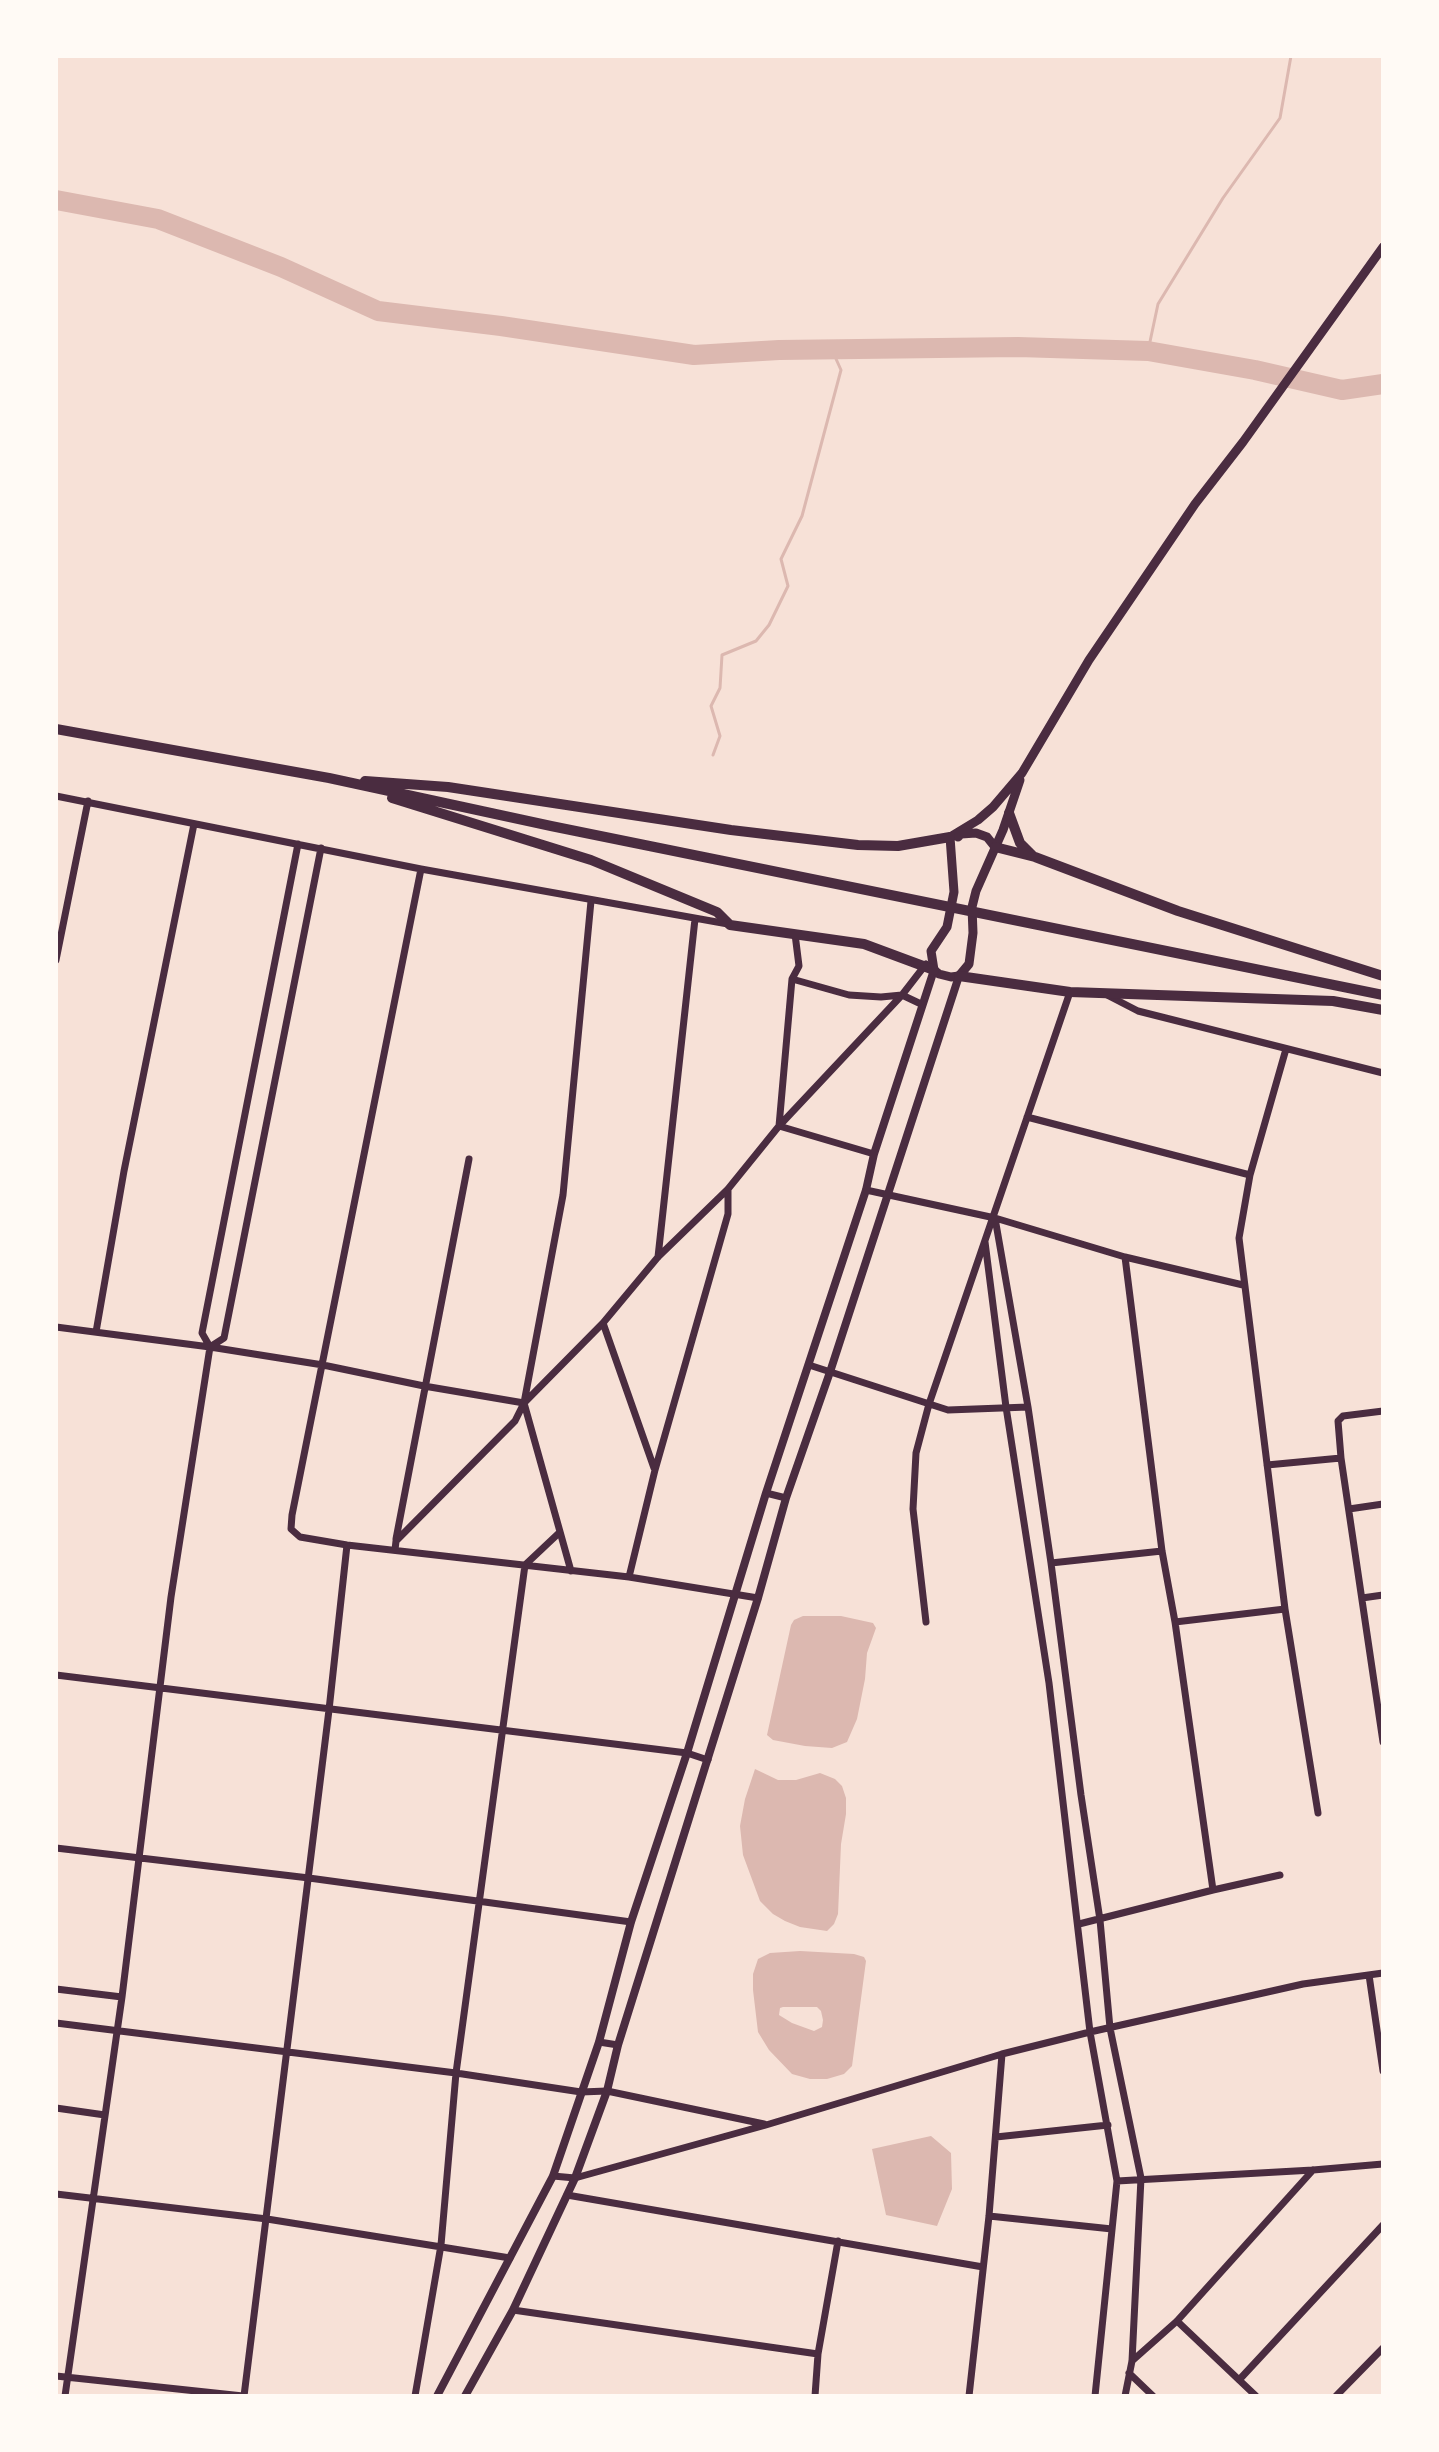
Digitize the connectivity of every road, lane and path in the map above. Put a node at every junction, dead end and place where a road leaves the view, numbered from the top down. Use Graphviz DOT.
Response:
graph roads {
  1 [pos="1383,247"];
  2 [pos="56,729"];
  3 [pos="1022,773"];
  4 [pos="329,778"];
  5 [pos="56,796"];
  6 [pos="88,801"];
  7 [pos="1009,813"];
  8 [pos="194,824"];
  9 [pos="961,834"];
  10 [pos="950,837"];
  11 [pos="298,844"];
  12 [pos="995,847"];
  13 [pos="321,848"];
  14 [pos="952,851"];
  15 [pos="1035,857"];
  16 [pos="421,869"];
  17 [pos="591,901"];
  18 [pos="695,919"];
  19 [pos="730,925"];
  20 [pos="795,934"];
  21 [pos="56,960"];
  22 [pos="929,968"];
  23 [pos="959,976"];
  24 [pos="1383,976"];
  25 [pos="792,979"];
  26 [pos="1070,992"];
  27 [pos="1105,994"];
  28 [pos="902,995"];
  29 [pos="1383,995"];
  30 [pos="921,1004"];
  31 [pos="1383,1010"];
  32 [pos="1286,1049"];
  33 [pos="1383,1073"];
  34 [pos="1027,1117"];
  35 [pos="779,1126"];
  36 [pos="874,1154"];
  37 [pos="469,1159"];
  38 [pos="1250,1175"];
  39 [pos="728,1189"];
  40 [pos="866,1190"];
  41 [pos="886,1196"];
  42 [pos="995,1218"];
  43 [pos="985,1242"];
  44 [pos="658,1257"];
  45 [pos="1125,1257"];
  46 [pos="1243,1285"];
  47 [pos="603,1323"];
  48 [pos="56,1327"];
  49 [pos="96,1332"];
  50 [pos="210,1347"];
  51 [pos="323,1365"];
  52 [pos="809,1365"];
  53 [pos="830,1372"];
  54 [pos="424,1386"];
  55 [pos="524,1403"];
  56 [pos="929,1404"];
  57 [pos="1006,1407"];
  58 [pos="1028,1407"];
  59 [pos="1383,1411"];
  60 [pos="1341,1458"];
  61 [pos="1267,1465"];
  62 [pos="655,1470"];
  63 [pos="766,1493"];
  64 [pos="786,1498"];
  65 [pos="1383,1504"];
  66 [pos="1349,1509"];
  67 [pos="560,1532"];
  68 [pos="396,1541"];
  69 [pos="347,1545"];
  70 [pos="395,1550"];
  71 [pos="1162,1551"];
  72 [pos="1051,1563"];
  73 [pos="525,1565"];
  74 [pos="571,1571"];
  75 [pos="629,1577"];
  76 [pos="736,1594"];
  77 [pos="1383,1595"];
  78 [pos="758,1598"];
  79 [pos="1362,1598"];
  80 [pos="1285,1609"];
  81 [pos="926,1622"];
  82 [pos="1175,1622"];
  83 [pos="56,1675"];
  84 [pos="159,1688"];
  85 [pos="1380,1690"];
  86 [pos="329,1710"];
  87 [pos="503,1732"];
  88 [pos="1383,1742"];
  89 [pos="687,1753"];
  90 [pos="708,1760"];
  91 [pos="1081,1795"];
  92 [pos="1063,1796"];
  93 [pos="1318,1813"];
  94 [pos="56,1848"];
  95 [pos="139,1859"];
  96 [pos="1280,1875"];
  97 [pos="309,1878"];
  98 [pos="1213,1890"];
  99 [pos="478,1901"];
  100 [pos="1100,1920"];
  101 [pos="631,1922"];
  102 [pos="1079,1924"];
  103 [pos="1383,1973"];
  104 [pos="1369,1975"];
  105 [pos="56,1989"];
  106 [pos="122,1997"];
  107 [pos="56,2023"];
  108 [pos="1110,2028"];
  109 [pos="118,2029"];
  110 [pos="1090,2032"];
  111 [pos="599,2042"];
  112 [pos="618,2045"];
  113 [pos="286,2052"];
  114 [pos="1002,2054"];
  115 [pos="1383,2071"];
  116 [pos="456,2073"];
  117 [pos="607,2091"];
  118 [pos="581,2092"];
  119 [pos="56,2108"];
  120 [pos="105,2115"];
  121 [pos="766,2125"];
  122 [pos="1108,2125"];
  123 [pos="996,2137"];
  124 [pos="1383,2164"];
  125 [pos="1313,2170"];
  126 [pos="553,2176"];
  127 [pos="575,2178"];
  128 [pos="1141,2178"];
  129 [pos="1117,2181"];
  130 [pos="56,2194"];
  131 [pos="567,2195"];
  132 [pos="95,2199"];
  133 [pos="989,2216"];
  134 [pos="267,2219"];
  135 [pos="1383,2225"];
  136 [pos="1112,2229"];
  137 [pos="838,2241"];
  138 [pos="441,2245"];
  139 [pos="510,2258"];
  140 [pos="983,2267"];
  141 [pos="513,2310"];
  142 [pos="1177,2321"];
  143 [pos="1383,2348"];
  144 [pos="818,2354"];
  145 [pos="1132,2361"];
  146 [pos="1129,2373"];
  147 [pos="56,2376"];
  148 [pos="68,2377"];
  149 [pos="1239,2380"];
  150 [pos="65,2396"];
  151 [pos="244,2396"];
  152 [pos="415,2396"];
  153 [pos="437,2396"];
  154 [pos="465,2396"];
  155 [pos="815,2396"];
  156 [pos="969,2396"];
  157 [pos="1095,2396"];
  158 [pos="1125,2396"];
  159 [pos="1153,2396"];
  160 [pos="1256,2396"];
  161 [pos="1336,2396"];
  1 -- 3 [label="main road"];
  2 -- 4 [label="main road"];
  3 -- 7 [label="main road"];
  3 -- 10 [label="main road"];
  4 -- 10 [label="main road"];
  4 -- 19 [label="main road"];
  4 -- 29 [label="main road"];
  5 -- 6 [label="street"];
  6 -- 8 [label="street"];
  6 -- 21 [label="street"];
  7 -- 12 [label="main road"];
  7 -- 15 [label="main road"];
  8 -- 11 [label="street"];
  8 -- 49 [label="street"];
  9 -- 10 [label="main road"];
  9 -- 12 [label="main road"];
  9 -- 14 [label="main road"];
  10 -- 14 [label="main road"];
  11 -- 13 [label="street"];
  11 -- 50 [label="street"];
  12 -- 15 [label="main road"];
  12 -- 23 [label="main road"];
  13 -- 16 [label="street"];
  13 -- 50 [label="street"];
  14 -- 22 [label="main road"];
  15 -- 24 [label="main road"];
  16 -- 17 [label="street"];
  16 -- 51 [label="street"];
  17 -- 18 [label="street"];
  17 -- 55 [label="street"];
  18 -- 19 [label="street"];
  18 -- 44 [label="street"];
  19 -- 20 [label="main road"];
  20 -- 22 [label="main road"];
  20 -- 25 [label="street"];
  22 -- 23 [label="main road"];
  22 -- 28 [label="street"];
  22 -- 30 [label="street"];
  23 -- 26 [label="main road"];
  23 -- 41 [label="street"];
  25 -- 28 [label="street"];
  25 -- 35 [label="street"];
  26 -- 27 [label="main road"];
  26 -- 34 [label="street"];
  27 -- 31 [label="main road"];
  27 -- 32 [label="street"];
  28 -- 30 [label="street"];
  28 -- 35 [label="street"];
  30 -- 36 [label="street"];
  32 -- 33 [label="street"];
  32 -- 38 [label="street"];
  34 -- 38 [label="street"];
  34 -- 42 [label="street"];
  35 -- 36 [label="street"];
  35 -- 39 [label="street"];
  36 -- 40 [label="street"];
  37 -- 54 [label="street"];
  38 -- 46 [label="street"];
  39 -- 44 [label="street"];
  39 -- 62 [label="street"];
  40 -- 41 [label="street"];
  40 -- 52 [label="street"];
  41 -- 42 [label="street"];
  41 -- 53 [label="street"];
  42 -- 43 [label="street"];
  42 -- 45 [label="street"];
  42 -- 58 [label="street"];
  43 -- 56 [label="street"];
  43 -- 57 [label="street"];
  44 -- 47 [label="street"];
  45 -- 46 [label="street"];
  45 -- 71 [label="street"];
  46 -- 61 [label="street"];
  47 -- 55 [label="street"];
  47 -- 62 [label="street"];
  48 -- 49 [label="street"];
  49 -- 50 [label="street"];
  50 -- 51 [label="street"];
  50 -- 84 [label="street"];
  51 -- 54 [label="street"];
  51 -- 69 [label="street"];
  52 -- 53 [label="street"];
  52 -- 63 [label="street"];
  53 -- 56 [label="street"];
  53 -- 64 [label="street"];
  54 -- 55 [label="street"];
  54 -- 68 [label="street"];
  55 -- 67 [label="street"];
  55 -- 68 [label="street"];
  56 -- 57 [label="street"];
  56 -- 81 [label="street"];
  57 -- 58 [label="street"];
  57 -- 92 [label="street"];
  58 -- 72 [label="street"];
  59 -- 60 [label="street"];
  60 -- 61 [label="street"];
  60 -- 66 [label="street"];
  61 -- 80 [label="street"];
  62 -- 75 [label="street"];
  63 -- 64 [label="street"];
  63 -- 76 [label="street"];
  64 -- 78 [label="street"];
  65 -- 66 [label="street"];
  66 -- 79 [label="street"];
  67 -- 73 [label="street"];
  67 -- 74 [label="street"];
  68 -- 70 [label="street"];
  69 -- 70 [label="street"];
  69 -- 86 [label="street"];
  70 -- 73 [label="street"];
  71 -- 72 [label="street"];
  71 -- 82 [label="street"];
  72 -- 91 [label="street"];
  73 -- 74 [label="street"];
  73 -- 87 [label="street"];
  74 -- 75 [label="street"];
  75 -- 76 [label="street"];
  76 -- 78 [label="street"];
  76 -- 89 [label="street"];
  77 -- 79 [label="street"];
  78 -- 90 [label="street"];
  79 -- 85 [label="street"];
  80 -- 82 [label="street"];
  80 -- 93 [label="street"];
  82 -- 98 [label="street"];
  83 -- 84 [label="street"];
  84 -- 86 [label="street"];
  84 -- 95 [label="street"];
  85 -- 88 [label="street"];
  86 -- 87 [label="street"];
  86 -- 97 [label="street"];
  87 -- 89 [label="street"];
  87 -- 99 [label="street"];
  89 -- 90 [label="street"];
  89 -- 101 [label="street"];
  90 -- 112 [label="street"];
  91 -- 92 [label="street"];
  91 -- 100 [label="street"];
  92 -- 102 [label="street"];
  94 -- 95 [label="street"];
  95 -- 97 [label="street"];
  95 -- 106 [label="street"];
  96 -- 98 [label="street"];
  97 -- 99 [label="street"];
  97 -- 113 [label="street"];
  98 -- 100 [label="street"];
  99 -- 101 [label="street"];
  99 -- 116 [label="street"];
  100 -- 102 [label="street"];
  100 -- 108 [label="street"];
  101 -- 111 [label="street"];
  102 -- 110 [label="street"];
  103 -- 104 [label="street"];
  104 -- 108 [label="street"];
  104 -- 115 [label="street"];
  105 -- 106 [label="street"];
  106 -- 109 [label="street"];
  107 -- 109 [label="street"];
  108 -- 110 [label="street"];
  108 -- 128 [label="street"];
  109 -- 113 [label="street"];
  109 -- 120 [label="street"];
  110 -- 114 [label="street"];
  110 -- 122 [label="street"];
  111 -- 112 [label="street"];
  111 -- 118 [label="street"];
  112 -- 117 [label="street"];
  113 -- 116 [label="street"];
  113 -- 134 [label="street"];
  114 -- 121 [label="street"];
  114 -- 123 [label="street"];
  116 -- 118 [label="street"];
  116 -- 138 [label="street"];
  117 -- 118 [label="street"];
  117 -- 121 [label="street"];
  117 -- 127 [label="street"];
  118 -- 126 [label="street"];
  119 -- 120 [label="street"];
  120 -- 132 [label="street"];
  121 -- 127 [label="street"];
  122 -- 123 [label="street"];
  122 -- 129 [label="street"];
  123 -- 133 [label="street"];
  124 -- 125 [label="street"];
  125 -- 128 [label="street"];
  125 -- 142 [label="street"];
  126 -- 127 [label="street"];
  126 -- 139 [label="street"];
  127 -- 131 [label="street"];
  128 -- 129 [label="street"];
  128 -- 145 [label="street"];
  129 -- 136 [label="street"];
  130 -- 132 [label="street"];
  131 -- 137 [label="street"];
  131 -- 141 [label="street"];
  132 -- 134 [label="street"];
  132 -- 148 [label="street"];
  133 -- 136 [label="street"];
  133 -- 140 [label="street"];
  134 -- 138 [label="street"];
  134 -- 151 [label="street"];
  135 -- 149 [label="street"];
  136 -- 157 [label="street"];
  137 -- 140 [label="street"];
  137 -- 144 [label="street"];
  138 -- 139 [label="street"];
  138 -- 152 [label="street"];
  139 -- 153 [label="street"];
  140 -- 156 [label="street"];
  141 -- 144 [label="street"];
  141 -- 154 [label="street"];
  142 -- 145 [label="street"];
  142 -- 149 [label="street"];
  143 -- 161 [label="street"];
  144 -- 155 [label="street"];
  145 -- 146 [label="street"];
  146 -- 158 [label="street"];
  146 -- 159 [label="street"];
  147 -- 148 [label="street"];
  148 -- 150 [label="street"];
  148 -- 151 [label="street"];
  149 -- 160 [label="street"];
}
